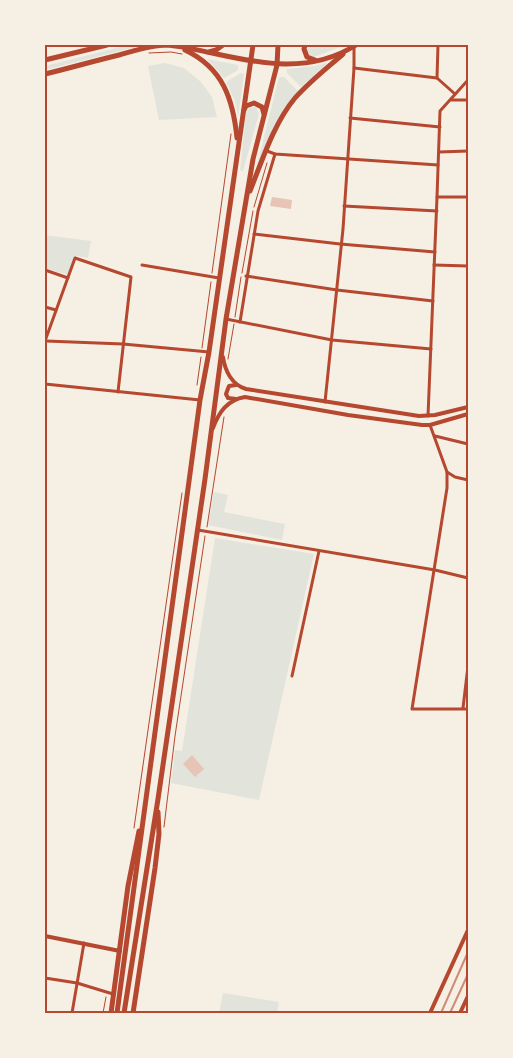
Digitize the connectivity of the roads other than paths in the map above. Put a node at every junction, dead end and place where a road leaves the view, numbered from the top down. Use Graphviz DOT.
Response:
graph roads {
  1 [pos="107,45"];
  2 [pos="223,45"];
  3 [pos="253,45"];
  4 [pos="278,45"];
  5 [pos="305,45"];
  6 [pos="438,45"];
  7 [pos="98,46"];
  8 [pos="178,46"];
  9 [pos="355,46"];
  10 [pos="346,51"];
  11 [pos="206,52"];
  12 [pos="45,60"];
  13 [pos="320,60"];
  14 [pos="251,62"];
  15 [pos="277,65"];
  16 [pos="354,68"];
  17 [pos="45,74"];
  18 [pos="437,78"];
  19 [pos="468,80"];
  20 [pos="455,94"];
  21 [pos="450,100"];
  22 [pos="468,100"];
  23 [pos="243,112"];
  24 [pos="264,117"];
  25 [pos="350,118"];
  26 [pos="440,127"];
  27 [pos="238,147"];
  28 [pos="468,151"];
  29 [pos="439,152"];
  30 [pos="271,153"];
  31 [pos="347,159"];
  32 [pos="438,165"];
  33 [pos="437,197"];
  34 [pos="468,197"];
  35 [pos="245,203"];
  36 [pos="344,206"];
  37 [pos="437,211"];
  38 [pos="254,234"];
  39 [pos="340,244"];
  40 [pos="435,252"];
  41 [pos="142,265"];
  42 [pos="434,265"];
  43 [pos="468,266"];
  44 [pos="45,270"];
  45 [pos="246,276"];
  46 [pos="68,278"];
  47 [pos="219,278"];
  48 [pos="337,290"];
  49 [pos="433,300"];
  50 [pos="45,307"];
  51 [pos="56,310"];
  52 [pos="226,319"];
  53 [pos="240,322"];
  54 [pos="332,340"];
  55 [pos="45,341"];
  56 [pos="123,344"];
  57 [pos="431,349"];
  58 [pos="209,352"];
  59 [pos="222,352"];
  60 [pos="45,384"];
  61 [pos="236,385"];
  62 [pos="118,392"];
  63 [pos="237,399"];
  64 [pos="200,400"];
  65 [pos="325,403"];
  66 [pos="468,406"];
  67 [pos="468,414"];
  68 [pos="428,416"];
  69 [pos="430,425"];
  70 [pos="210,435"];
  71 [pos="434,436"];
  72 [pos="468,444"];
  73 [pos="447,472"];
  74 [pos="468,480"];
  75 [pos="197,530"];
  76 [pos="319,550"];
  77 [pos="435,570"];
  78 [pos="468,578"];
  79 [pos="468,666"];
  80 [pos="292,676"];
  81 [pos="463,708"];
  82 [pos="468,709"];
  83 [pos="158,799"];
  84 [pos="144,808"];
  85 [pos="468,930"];
  86 [pos="45,936"];
  87 [pos="84,944"];
  88 [pos="120,951"];
  89 [pos="45,978"];
  90 [pos="77,983"];
  91 [pos="114,994"];
  92 [pos="468,996"];
  93 [pos="72,1013"];
  94 [pos="111,1013"];
  95 [pos="118,1013"];
  96 [pos="124,1013"];
  97 [pos="133,1013"];
  98 [pos="430,1013"];
  99 [pos="460,1013"];
  1 -- 7 [label="main road"];
  2 -- 11 [label="main road"];
  3 -- 14 [label="main road"];
  4 -- 15 [label="main road"];
  5 -- 13 [label="main road"];
  6 -- 18 [label="street"];
  7 -- 12 [label="main road"];
  8 -- 11 [label="main road"];
  8 -- 17 [label="main road"];
  8 -- 27 [label="main road"];
  9 -- 10 [label="main road"];
  9 -- 16 [label="street"];
  10 -- 13 [label="main road"];
  10 -- 30 [label="main road"];
  11 -- 14 [label="main road"];
  13 -- 15 [label="main road"];
  14 -- 15 [label="main road"];
  14 -- 23 [label="main road"];
  15 -- 24 [label="main road"];
  16 -- 18 [label="street"];
  16 -- 25 [label="street"];
  18 -- 20 [label="street"];
  19 -- 20 [label="street"];
  20 -- 21 [label="street"];
  21 -- 22 [label="street"];
  21 -- 26 [label="street"];
  23 -- 24 [label="main road"];
  23 -- 27 [label="main road"];
  24 -- 35 [label="main road"];
  25 -- 26 [label="street"];
  25 -- 31 [label="street"];
  26 -- 29 [label="street"];
  27 -- 47 [label="main road"];
  28 -- 29 [label="street"];
  29 -- 32 [label="street"];
  30 -- 31 [label="street"];
  30 -- 35 [label="main road"];
  30 -- 38 [label="street"];
  31 -- 32 [label="street"];
  31 -- 36 [label="street"];
  32 -- 33 [label="street"];
  33 -- 34 [label="street"];
  33 -- 37 [label="street"];
  35 -- 52 [label="main road"];
  36 -- 37 [label="street"];
  36 -- 39 [label="street"];
  37 -- 40 [label="street"];
  38 -- 39 [label="street"];
  38 -- 45 [label="street"];
  39 -- 40 [label="street"];
  39 -- 48 [label="street"];
  40 -- 42 [label="street"];
  41 -- 47 [label="street"];
  42 -- 43 [label="street"];
  42 -- 49 [label="street"];
  44 -- 46 [label="street"];
  45 -- 48 [label="street"];
  45 -- 53 [label="street"];
  46 -- 51 [label="street"];
  46 -- 56 [label="street"];
  47 -- 58 [label="main road"];
  48 -- 49 [label="street"];
  48 -- 54 [label="street"];
  49 -- 57 [label="street"];
  50 -- 51 [label="street"];
  51 -- 55 [label="street"];
  52 -- 53 [label="street"];
  52 -- 59 [label="main road"];
  53 -- 54 [label="street"];
  54 -- 57 [label="street"];
  54 -- 65 [label="street"];
  55 -- 56 [label="street"];
  56 -- 58 [label="street"];
  56 -- 62 [label="street"];
  57 -- 68 [label="street"];
  58 -- 64 [label="main road"];
  59 -- 61 [label="street"];
  59 -- 70 [label="main road"];
  60 -- 62 [label="street"];
  61 -- 63 [label="street"];
  61 -- 65 [label="street"];
  62 -- 64 [label="street"];
  63 -- 69 [label="street"];
  63 -- 70 [label="street"];
  64 -- 84 [label="main road"];
  65 -- 68 [label="street"];
  66 -- 68 [label="street"];
  67 -- 69 [label="street"];
  69 -- 71 [label="street"];
  70 -- 75 [label="main road"];
  71 -- 72 [label="street"];
  71 -- 73 [label="street"];
  73 -- 74 [label="street"];
  73 -- 77 [label="street"];
  75 -- 76 [label="street"];
  75 -- 83 [label="main road"];
  76 -- 77 [label="street"];
  76 -- 80 [label="street"];
  77 -- 78 [label="street"];
  77 -- 81 [label="street"];
  79 -- 81 [label="street"];
  81 -- 82 [label="street"];
  83 -- 96 [label="main road"];
  83 -- 97 [label="main road"];
  84 -- 88 [label="main road"];
  84 -- 95 [label="main road"];
  85 -- 98 [label="street"];
  86 -- 87 [label="street"];
  87 -- 88 [label="street"];
  87 -- 90 [label="street"];
  88 -- 91 [label="main road"];
  89 -- 90 [label="street"];
  90 -- 91 [label="street"];
  90 -- 93 [label="street"];
  91 -- 94 [label="main road"];
  92 -- 99 [label="street"];
}
